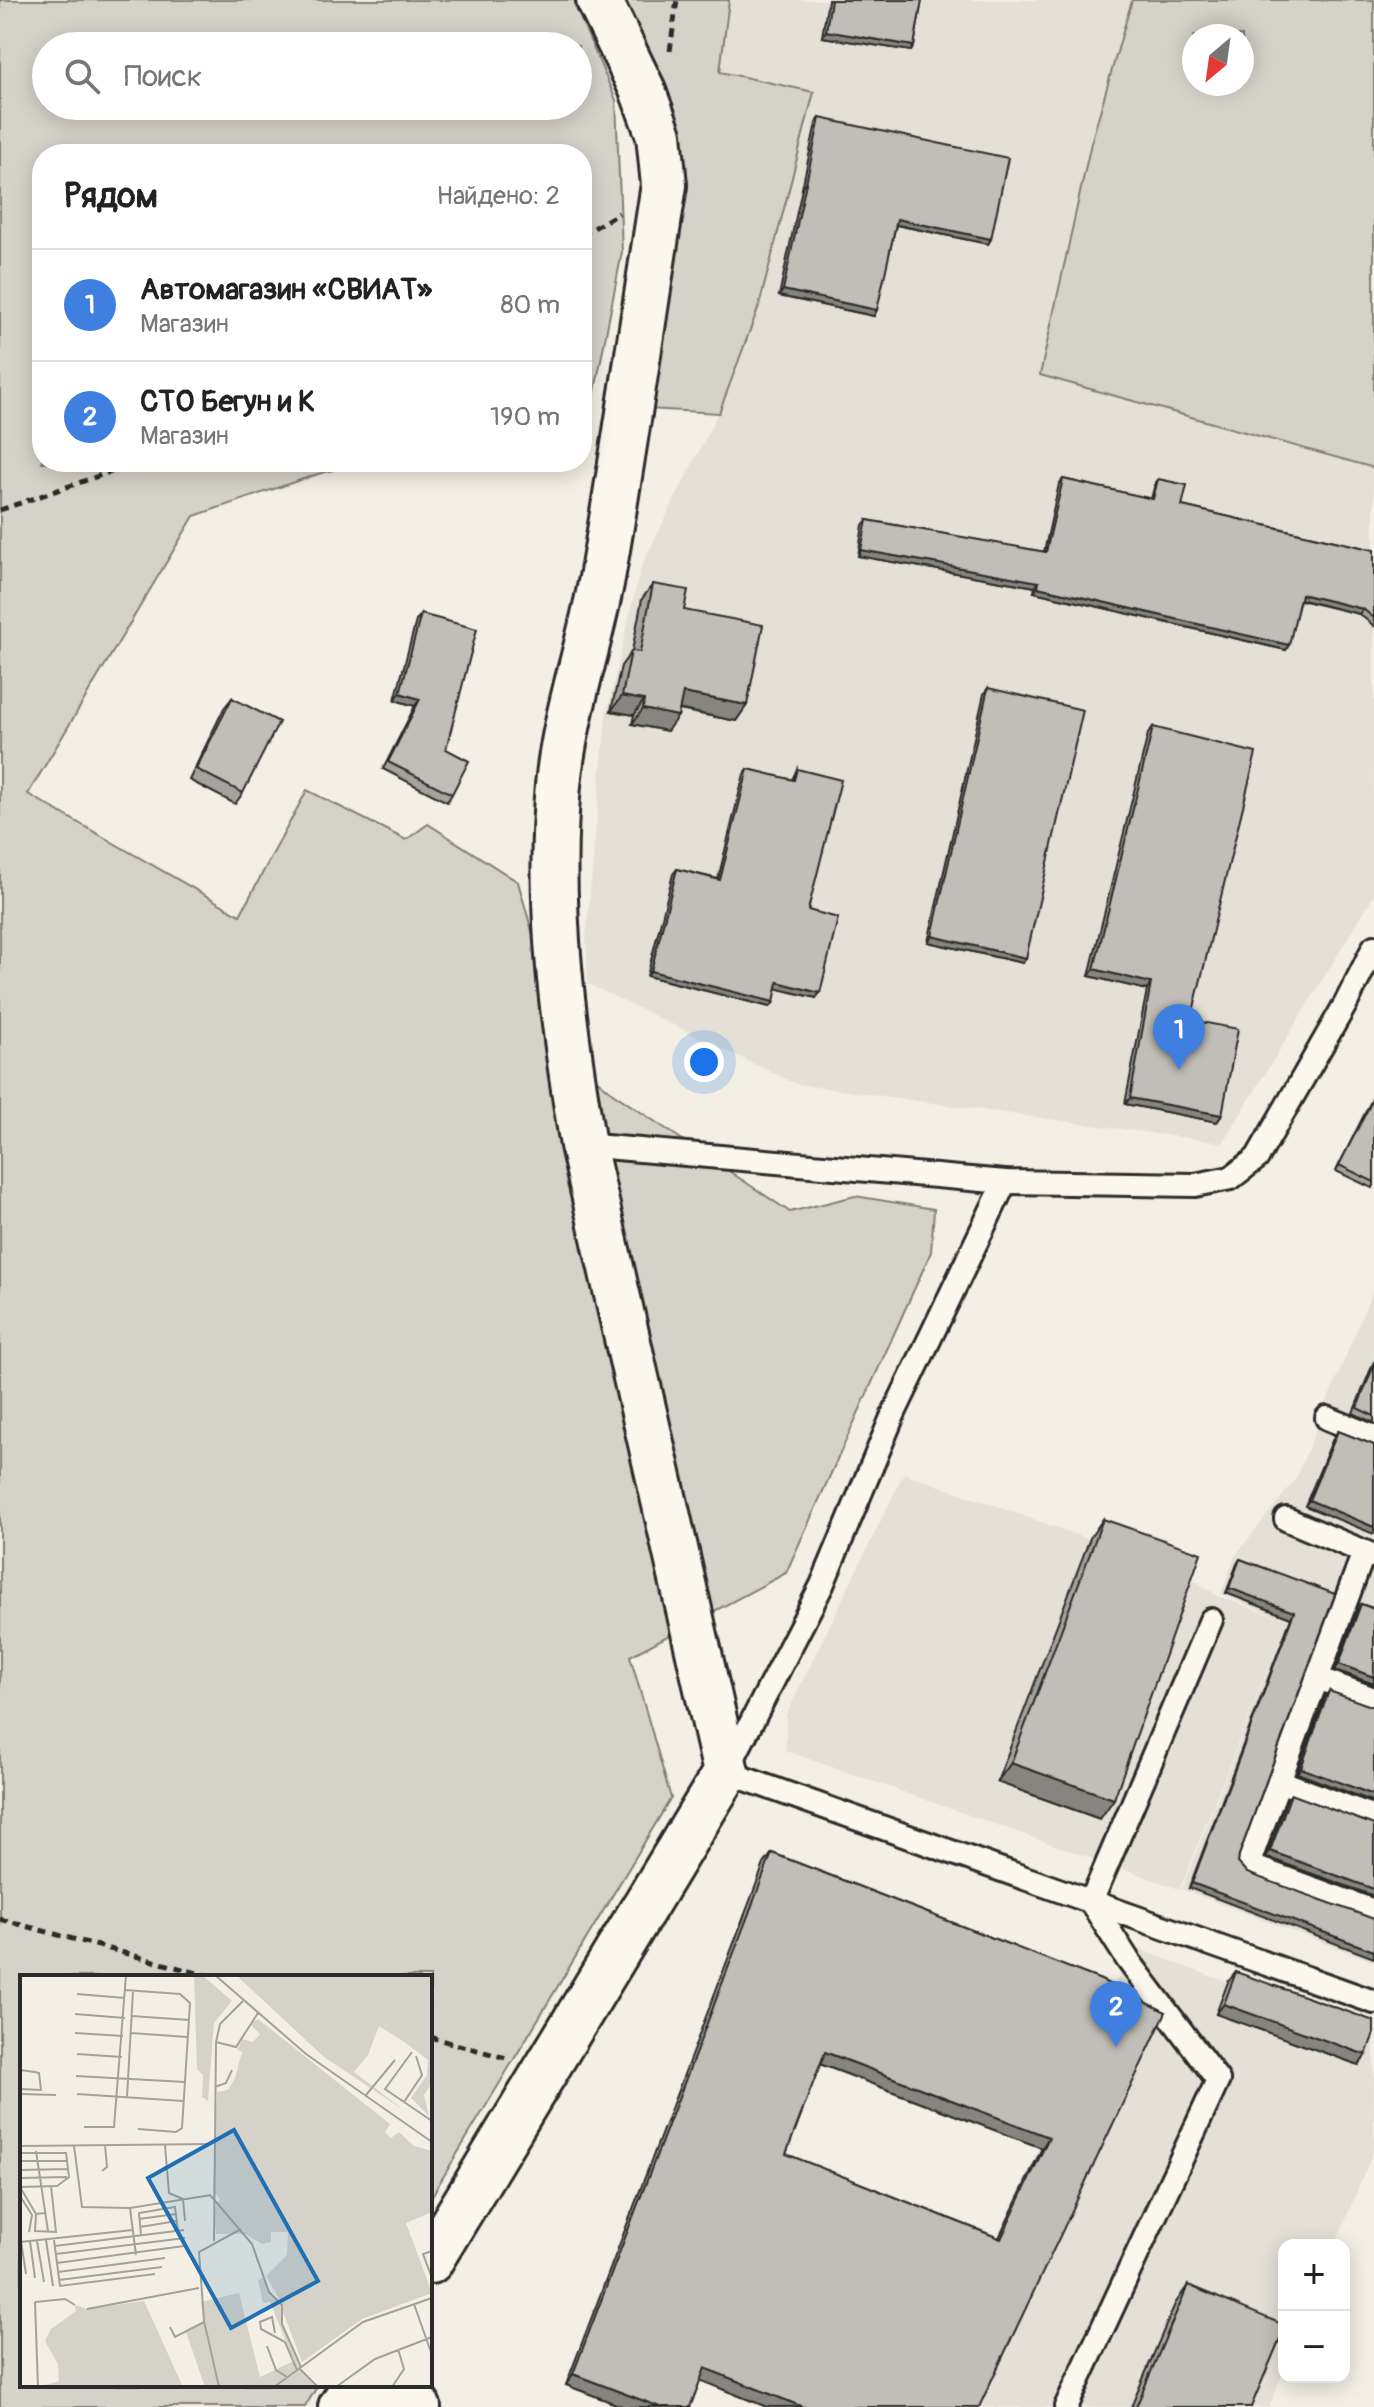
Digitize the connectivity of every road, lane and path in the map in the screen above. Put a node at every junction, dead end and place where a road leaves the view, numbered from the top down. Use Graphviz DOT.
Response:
graph roads {
  1 [pos="599,0"];
  2 [pos="110,472"];
  3 [pos="0,510"];
  4 [pos="1374,947"];
  5 [pos="583,1145"];
  6 [pos="1005,1182"];
  7 [pos="1327,1418"];
  8 [pos="1374,1437"];
  9 [pos="1286,1519"];
  10 [pos="1369,1554"];
  11 [pos="1211,1620"];
  12 [pos="1317,1678"];
  13 [pos="1374,1699"];
  14 [pos="726,1772"];
  15 [pos="1279,1781"];
  16 [pos="1374,1817"];
  17 [pos="1091,1902"];
  18 [pos="1374,1911"];
  19 [pos="0,1919"];
  20 [pos="205,1975"];
  21 [pos="1374,2002"];
  22 [pos="432,2038"];
  23 [pos="546,2069"];
  24 [pos="432,2258"];
  25 [pos="354,2387"];
  26 [pos="382,2387"];
  27 [pos="341,2407"];
  28 [pos="418,2407"];
  29 [pos="1066,2407"];
  1 -- 5 [label="street"];
  2 -- 3 [label="path"];
  4 -- 6 [label="lane"];
  5 -- 6 [label="lane"];
  5 -- 14 [label="street"];
  6 -- 14 [label="lane"];
  7 -- 8 [label="lane"];
  9 -- 10 [label="lane"];
  10 -- 12 [label="lane"];
  11 -- 17 [label="lane"];
  12 -- 13 [label="lane"];
  12 -- 15 [label="lane"];
  14 -- 17 [label="lane"];
  14 -- 23 [label="street"];
  15 -- 16 [label="lane"];
  15 -- 18 [label="lane"];
  17 -- 21 [label="lane"];
  17 -- 29 [label="lane"];
  19 -- 20 [label="path"];
  22 -- 23 [label="path"];
  23 -- 24 [label="street"];
  25 -- 27 [label="street"];
  26 -- 28 [label="street"];
}
